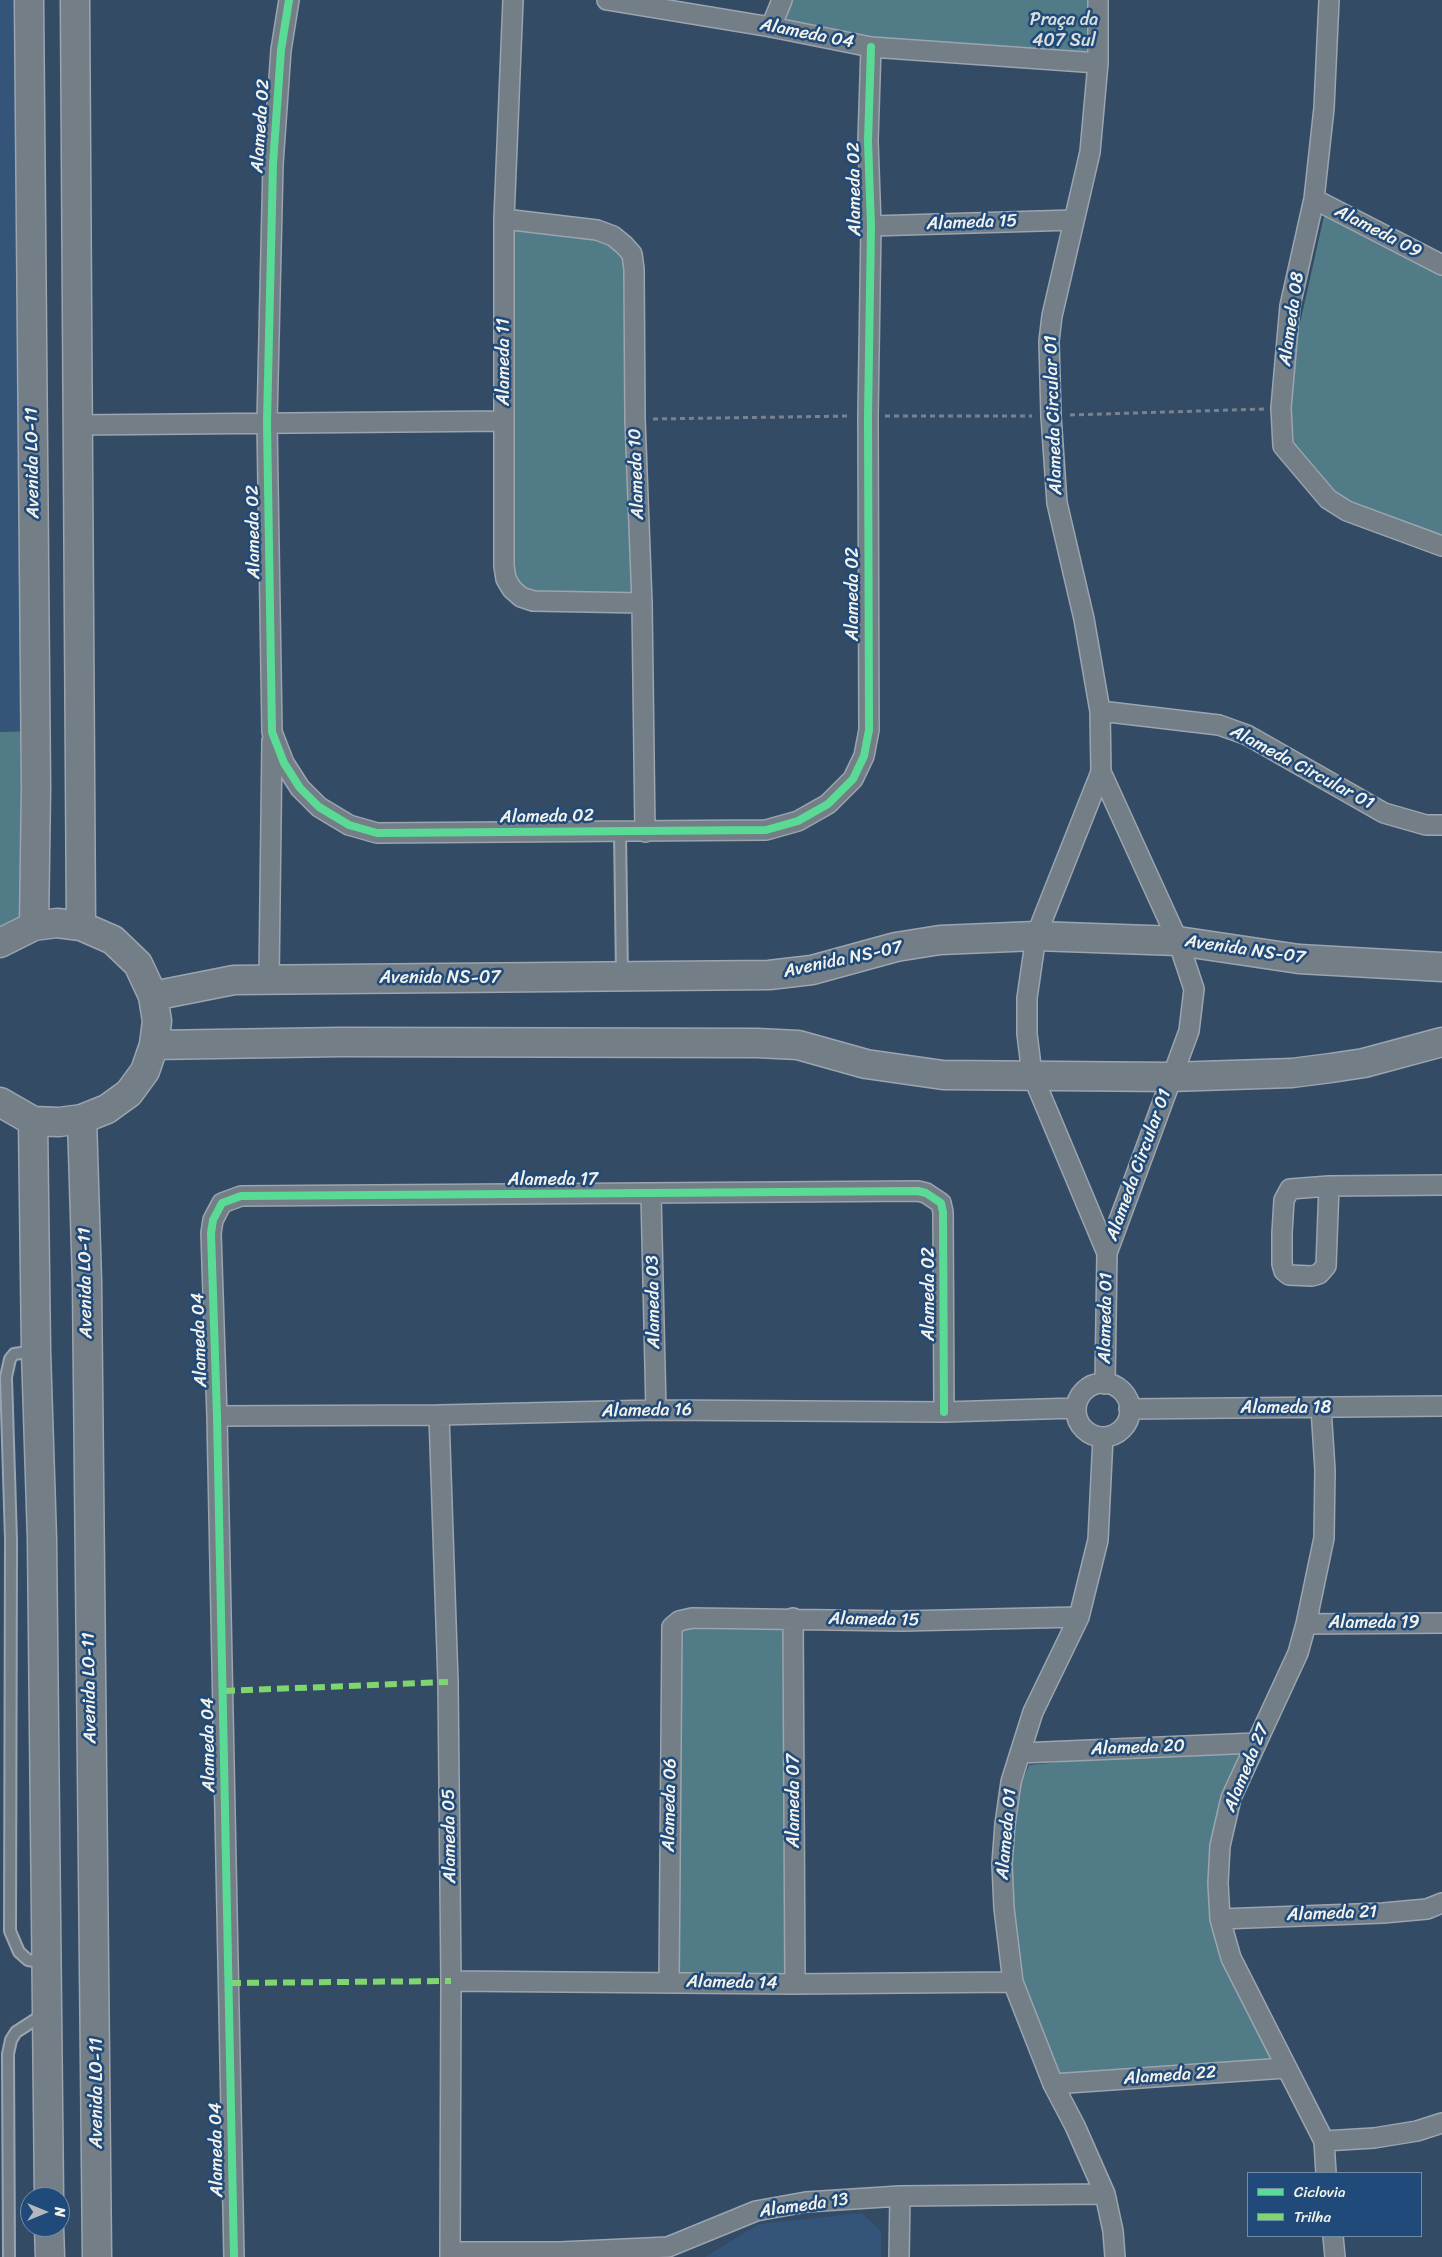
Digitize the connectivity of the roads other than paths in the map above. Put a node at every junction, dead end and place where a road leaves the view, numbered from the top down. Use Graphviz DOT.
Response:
graph roads {
  1 [pos="29,0"];
  2 [pos="75,0"];
  3 [pos="289,0"];
  4 [pos="513,0"];
  5 [pos="607,0"];
  6 [pos="782,0"];
  7 [pos="1098,0"];
  8 [pos="1329,0"];
  9 [pos="771,27"];
  10 [pos="871,47"];
  11 [pos="1098,63"];
  12 [pos="1314,199"];
  13 [pos="504,219"];
  14 [pos="1074,220"];
  15 [pos="871,226"];
  16 [pos="1442,265"];
  17 [pos="504,421"];
  18 [pos="267,422"];
  19 [pos="77,425"];
  20 [pos="1442,546"];
  21 [pos="642,602"];
  22 [pos="1100,711"];
  23 [pos="272,732"];
  24 [pos="1101,772"];
  25 [pos="1442,825"];
  26 [pos="620,832"];
  27 [pos="645,832"];
  28 [pos="34,926"];
  29 [pos="81,926"];
  30 [pos="1036,936"];
  31 [pos="1178,941"];
  32 [pos="0,943"];
  33 [pos="1442,967"];
  34 [pos="622,976"];
  35 [pos="269,980"];
  36 [pos="154,996"];
  37 [pos="1442,1042"];
  38 [pos="154,1046"];
  39 [pos="1032,1074"];
  40 [pos="1170,1077"];
  41 [pos="0,1102"];
  42 [pos="82,1119"];
  43 [pos="33,1121"];
  44 [pos="1329,1186"];
  45 [pos="1442,1186"];
  46 [pos="918,1191"];
  47 [pos="651,1194"];
  48 [pos="211,1233"];
  49 [pos="1107,1253"];
  50 [pos="36,1351"];
  51 [pos="1105,1384"];
  52 [pos="1442,1406"];
  53 [pos="1076,1408"];
  54 [pos="1321,1408"];
  55 [pos="1129,1409"];
  56 [pos="656,1410"];
  57 [pos="944,1412"];
  58 [pos="438,1415"];
  59 [pos="218,1416"];
  60 [pos="1103,1437"];
  61 [pos="1079,1617"];
  62 [pos="793,1618"];
  63 [pos="1442,1623"];
  64 [pos="1306,1624"];
  65 [pos="672,1627"];
  66 [pos="1256,1744"];
  67 [pos="1020,1753"];
  68 [pos="1442,1904"];
  69 [pos="1220,1919"];
  70 [pos="46,1963"];
  71 [pos="452,1981"];
  72 [pos="669,1982"];
  73 [pos="1013,1982"];
  74 [pos="795,1984"];
  75 [pos="47,2012"];
  76 [pos="1286,2068"];
  77 [pos="1053,2084"];
  78 [pos="1442,2123"];
  79 [pos="1324,2142"];
  80 [pos="1326,2172"];
  81 [pos="49,2187"];
  82 [pos="1105,2194"];
  83 [pos="900,2196"];
  84 [pos="49,2237"];
  85 [pos="1333,2237"];
  86 [pos="668,2252"];
  87 [pos="450,2254"];
  88 [pos="9,2257"];
  89 [pos="50,2257"];
  90 [pos="97,2257"];
  91 [pos="234,2257"];
  92 [pos="899,2257"];
  93 [pos="1115,2257"];
  94 [pos="1335,2257"];
  1 -- 28 [label="street, Avenida LO-11"];
  2 -- 19 [label="street"];
  3 -- 18 [label="street, Alameda 02"];
  4 -- 13 [label="street, Alameda 11"];
  5 -- 9 [label="street, Alameda 04"];
  6 -- 9 [label="street"];
  7 -- 11 [label="street, Alameda Circular 01"];
  8 -- 12 [label="street, Alameda 08"];
  9 -- 10 [label="street, Alameda 04"];
  10 -- 11 [label="street, Alameda 04"];
  10 -- 15 [label="street, Alameda 02"];
  11 -- 14 [label="street, Alameda Circular 01"];
  12 -- 16 [label="street, Alameda 09"];
  12 -- 20 [label="street, Alameda 08"];
  13 -- 17 [label="street, Alameda 11"];
  13 -- 21 [label="street, Alameda 10"];
  14 -- 15 [label="street, Alameda 15"];
  14 -- 22 [label="street, Alameda Circular 01"];
  15 -- 27 [label="street, Alameda 02"];
  17 -- 18 [label="street"];
  17 -- 21 [label="street, Alameda 11"];
  18 -- 19 [label="street"];
  18 -- 23 [label="street, Alameda 02"];
  19 -- 29 [label="street"];
  21 -- 27 [label="street, Alameda 10"];
  22 -- 24 [label="street, Alameda Circular 01"];
  22 -- 25 [label="street, Alameda Circular 01"];
  23 -- 26 [label="street, Alameda 02"];
  23 -- 35 [label="street"];
  24 -- 30 [label="street, Alameda Circular 01"];
  24 -- 31 [label="street, Alameda Circular 01"];
  26 -- 27 [label="street, Alameda 02"];
  26 -- 34 [label="lane"];
  28 -- 29 [label="street"];
  28 -- 32 [label="street"];
  29 -- 36 [label="street"];
  30 -- 31 [label="street, Avenida NS-07"];
  30 -- 34 [label="street, Avenida NS-07"];
  30 -- 39 [label="street, Alameda Circular 01"];
  31 -- 33 [label="street, Avenida NS-07"];
  31 -- 40 [label="street, Alameda Circular 01"];
  34 -- 35 [label="street, Avenida NS-07"];
  35 -- 36 [label="street, Avenida NS-07"];
  36 -- 38 [label="street"];
  37 -- 40 [label="street"];
  38 -- 39 [label="street"];
  38 -- 42 [label="street"];
  39 -- 40 [label="street"];
  39 -- 49 [label="street, Alameda Circular 01"];
  40 -- 49 [label="street, Alameda Circular 01"];
  41 -- 43 [label="street"];
  42 -- 43 [label="street"];
  42 -- 90 [label="street, Avenida LO-11"];
  43 -- 50 [label="street"];
  44 -- 44 [label="street"];
  44 -- 45 [label="street"];
  46 -- 47 [label="street, Alameda 17"];
  46 -- 57 [label="street, Alameda 02"];
  47 -- 48 [label="street, Alameda 17"];
  47 -- 56 [label="street, Alameda 03"];
  48 -- 59 [label="street, Alameda 04"];
  49 -- 51 [label="street, Alameda 01"];
  50 -- 70 [label="street"];
  50 -- 70 [label="lane"];
  51 -- 53 [label="street"];
  51 -- 55 [label="street"];
  52 -- 54 [label="street, Alameda 18"];
  53 -- 57 [label="street, Alameda 16"];
  53 -- 60 [label="street"];
  54 -- 55 [label="street, Alameda 18"];
  54 -- 64 [label="street, Alameda 27"];
  55 -- 60 [label="street"];
  56 -- 57 [label="street, Alameda 16"];
  56 -- 58 [label="street, Alameda 16"];
  58 -- 59 [label="street, Alameda 16"];
  58 -- 71 [label="street, Alameda 05"];
  59 -- 91 [label="street, Alameda 04"];
  60 -- 61 [label="street, Alameda 01"];
  61 -- 62 [label="street, Alameda 15"];
  61 -- 67 [label="street, Alameda 01"];
  62 -- 65 [label="street, Alameda 15"];
  62 -- 74 [label="street, Alameda 07"];
  63 -- 64 [label="street, Alameda 19"];
  64 -- 66 [label="street, Alameda 27"];
  65 -- 72 [label="street, Alameda 06"];
  66 -- 67 [label="street, Alameda 20"];
  66 -- 69 [label="street, Alameda 27"];
  67 -- 73 [label="street, Alameda 01"];
  68 -- 69 [label="street, Alameda 21"];
  69 -- 76 [label="street, Alameda 27"];
  70 -- 75 [label="street"];
  71 -- 72 [label="street, Alameda 14"];
  71 -- 87 [label="street, Alameda 05"];
  72 -- 74 [label="street, Alameda 14"];
  73 -- 74 [label="street, Alameda 14"];
  73 -- 77 [label="street, Alameda 01"];
  75 -- 81 [label="street"];
  75 -- 88 [label="lane"];
  76 -- 77 [label="street, Alameda 22"];
  76 -- 79 [label="street, Alameda 27"];
  77 -- 82 [label="street, Alameda 01"];
  78 -- 79 [label="street"];
  79 -- 80 [label="street, Alameda 27"];
  82 -- 83 [label="street, Alameda 13"];
  82 -- 93 [label="street, Alameda 01"];
  83 -- 86 [label="street, Alameda 13"];
  83 -- 92 [label="street"];
  84 -- 89 [label="street"];
  85 -- 94 [label="street"];
  86 -- 87 [label="street, Alameda 13"];
}
